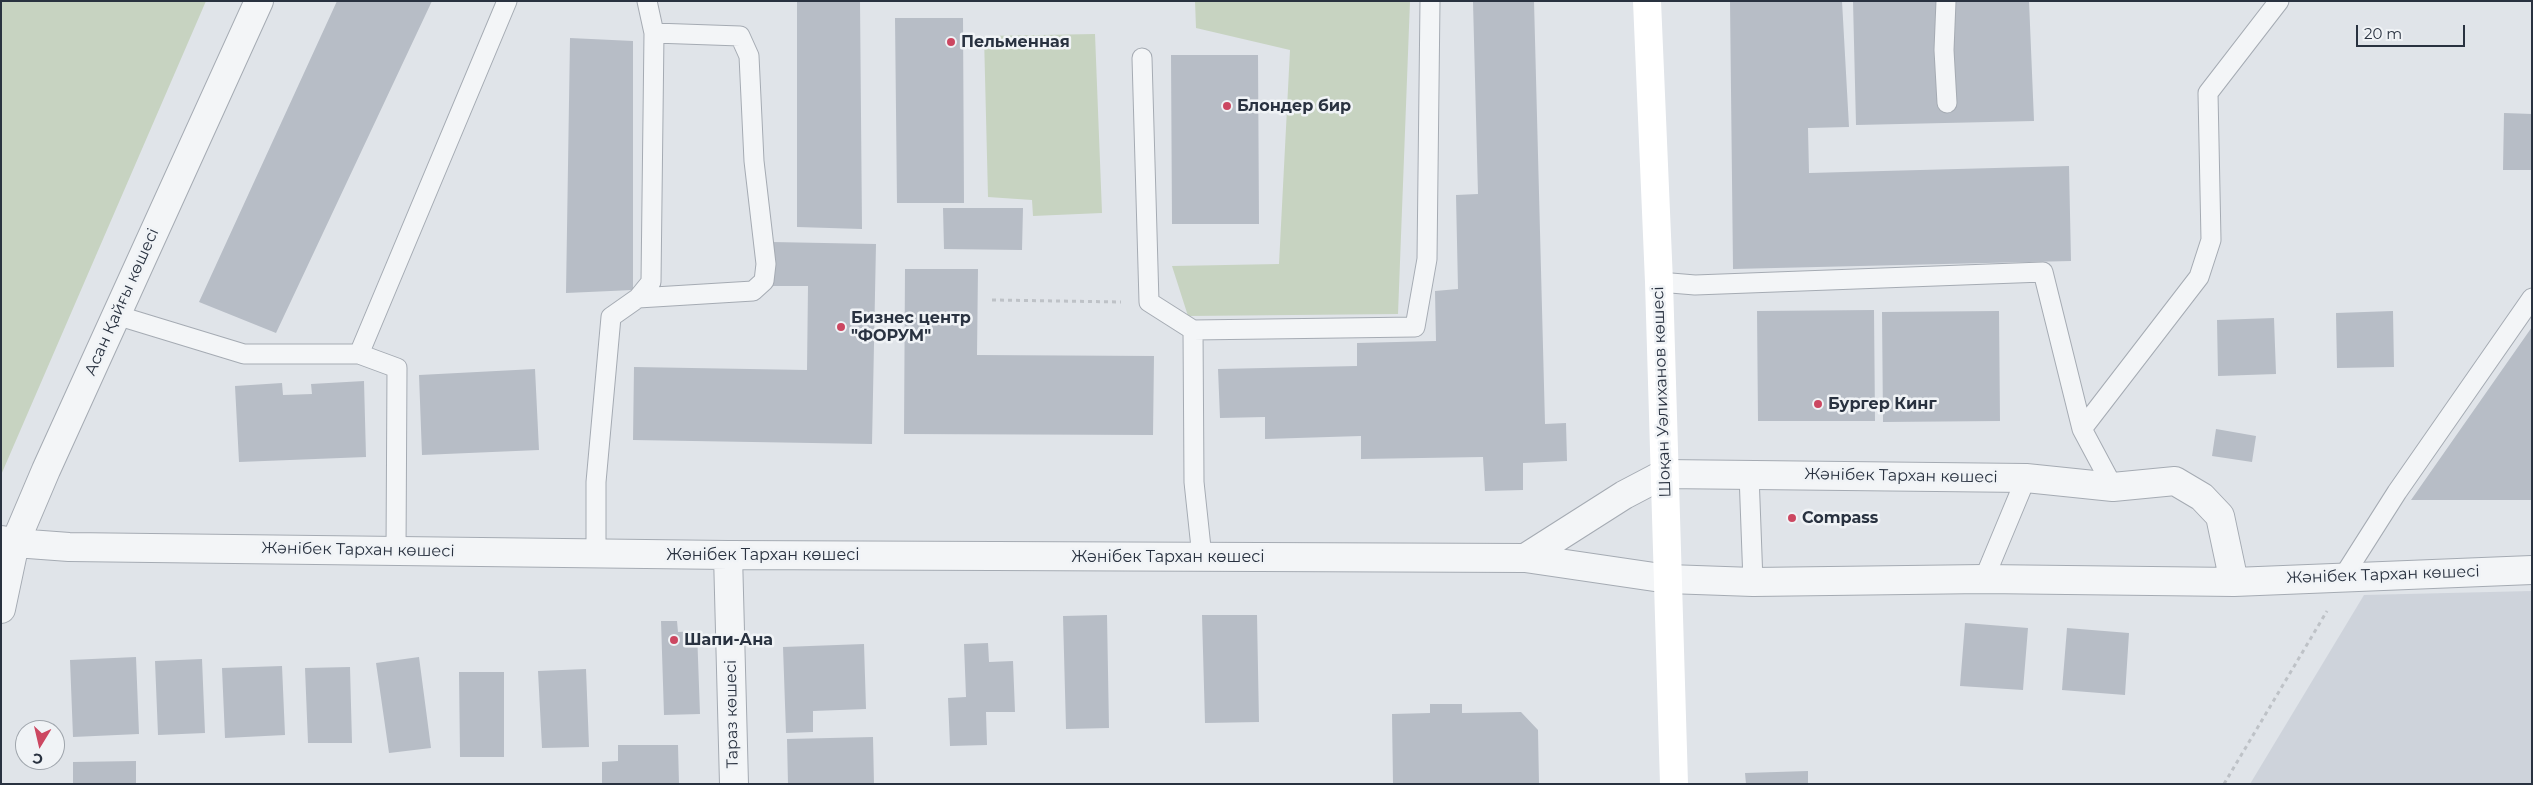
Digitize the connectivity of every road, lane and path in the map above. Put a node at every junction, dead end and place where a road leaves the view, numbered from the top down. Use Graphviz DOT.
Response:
graph roads {
  1 [pos="259,1"];
  2 [pos="507,1"];
  3 [pos="647,1"];
  4 [pos="1430,1"];
  5 [pos="1647,1"];
  6 [pos="1946,1"];
  7 [pos="2279,1"];
  8 [pos="654,33"];
  9 [pos="1142,58"];
  10 [pos="1947,103"];
  11 [pos="1659,282"];
  12 [pos="638,298"];
  13 [pos="2532,298"];
  14 [pos="992,300"];
  15 [pos="1149,302"];
  16 [pos="116,315"];
  17 [pos="1193,330"];
  18 [pos="359,354"];
  19 [pos="2082,429"];
  20 [pos="1664,474"];
  21 [pos="1749,474"];
  22 [pos="2026,478"];
  23 [pos="2113,487"];
  24 [pos="8,541"];
  25 [pos="396,551"];
  26 [pos="596,553"];
  27 [pos="728,554"];
  28 [pos="1202,557"];
  29 [pos="1525,558"];
  30 [pos="2532,570"];
  31 [pos="2343,577"];
  32 [pos="1984,578"];
  33 [pos="1668,579"];
  34 [pos="1753,582"];
  35 [pos="2234,582"];
  36 [pos="1,609"];
  37 [pos="734,784"];
  38 [pos="1674,784"];
  39 [pos="2224,784"];
  1 -- 16 [label="street, Асан Қайғы көшесі"];
  2 -- 18 [label="lane"];
  3 -- 8 [label="lane"];
  4 -- 17 [label="lane"];
  5 -- 11 [label="main road, Шоқан Уәлиханов көшесі"];
  6 -- 10 [label="lane"];
  7 -- 19 [label="lane"];
  8 -- 12 [label="lane"];
  8 -- 12 [label="lane"];
  9 -- 15 [label="lane"];
  11 -- 19 [label="lane"];
  11 -- 20 [label="main road, Шоқан Уәлиханов көшесі"];
  12 -- 26 [label="lane"];
  13 -- 31 [label="lane"];
  14 -- 15 [label="path"];
  15 -- 17 [label="lane"];
  16 -- 18 [label="lane"];
  16 -- 24 [label="street, Асан Қайғы көшесі"];
  17 -- 28 [label="lane"];
  18 -- 25 [label="lane"];
  19 -- 23 [label="lane"];
  20 -- 21 [label="street, Жәнібек Тархан көшесі"];
  20 -- 29 [label="street, Жәнібек Тархан көшесі"];
  20 -- 33 [label="main road, Шоқан Уәлиханов көшесі"];
  21 -- 22 [label="street, Жәнібек Тархан көшесі"];
  21 -- 34 [label="lane"];
  22 -- 23 [label="street, Жәнібек Тархан көшесі"];
  22 -- 32 [label="lane"];
  23 -- 35 [label="street, Жәнібек Тархан көшесі"];
  24 -- 25 [label="street, Жәнібек Тархан көшесі"];
  24 -- 36 [label="street, Асан Қайғы көшесі"];
  25 -- 26 [label="street, Жәнібек Тархан көшесі"];
  26 -- 27 [label="street, Жәнібек Тархан көшесі"];
  27 -- 28 [label="street, Жәнібек Тархан көшесі"];
  27 -- 37 [label="street, Тараз көшесі"];
  28 -- 29 [label="street, Жәнібек Тархан көшесі"];
  29 -- 33 [label="street, Жәнібек Тархан көшесі"];
  30 -- 31 [label="street, Жәнібек Тархан көшесі"];
  31 -- 35 [label="street, Жәнібек Тархан көшесі"];
  31 -- 39 [label="path"];
  32 -- 34 [label="street, Жәнібек Тархан көшесі"];
  32 -- 35 [label="street, Жәнібек Тархан көшесі"];
  33 -- 34 [label="street, Жәнібек Тархан көшесі"];
  33 -- 38 [label="main road, Шоқан Уәлиханов көшесі"];
}
